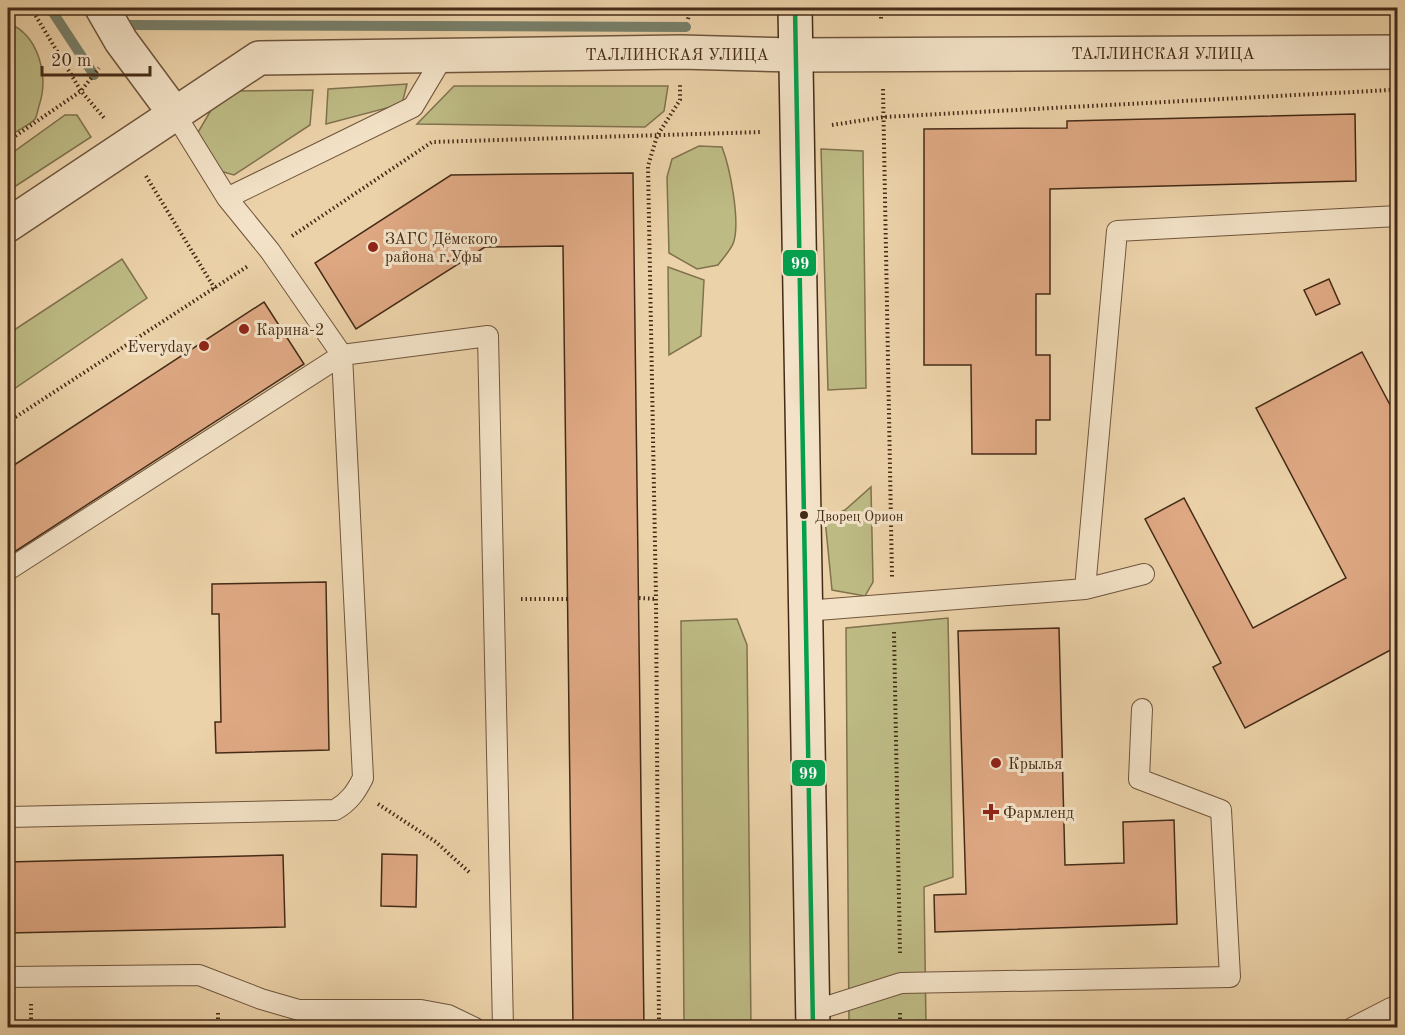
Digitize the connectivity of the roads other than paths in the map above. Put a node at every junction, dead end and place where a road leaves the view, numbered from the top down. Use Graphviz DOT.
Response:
graph roads {
  1 [pos="102,8"];
  2 [pos="795,8"];
  3 [pos="1398,52"];
  4 [pos="444,55"];
  5 [pos="795,55"];
  6 [pos="175,114"];
  7 [pos="227,198"];
  8 [pos="1398,216"];
  9 [pos="8,225"];
  10 [pos="342,354"];
  11 [pos="8,570"];
  12 [pos="1144,574"];
  13 [pos="1085,589"];
  14 [pos="805,611"];
  15 [pos="1142,709"];
  16 [pos="8,817"];
  17 [pos="8,977"];
  18 [pos="813,1019"];
  19 [pos="1398,1023"];
  20 [pos="475,1028"];
  21 [pos="503,1028"];
  22 [pos="1352,1028"];
  1 -- 6 [label="street"];
  2 -- 5 [label="street"];
  3 -- 5 [label="street, ТАЛЛИНСКАЯ УЛИЦА"];
  4 -- 5 [label="street, ТАЛЛИНСКАЯ УЛИЦА"];
  4 -- 6 [label="street, ТАЛЛИНСКАЯ УЛИЦА"];
  4 -- 7 [label="lane"];
  5 -- 14 [label="street"];
  6 -- 7 [label="lane"];
  6 -- 9 [label="street, ТАЛЛИНСКАЯ УЛИЦА"];
  7 -- 10 [label="lane"];
  8 -- 13 [label="lane"];
  10 -- 11 [label="lane"];
  10 -- 16 [label="lane"];
  10 -- 21 [label="lane"];
  12 -- 13 [label="lane"];
  13 -- 14 [label="lane"];
  14 -- 18 [label="street"];
  15 -- 18 [label="lane"];
  17 -- 20 [label="lane"];
  19 -- 22 [label="lane"];
}
